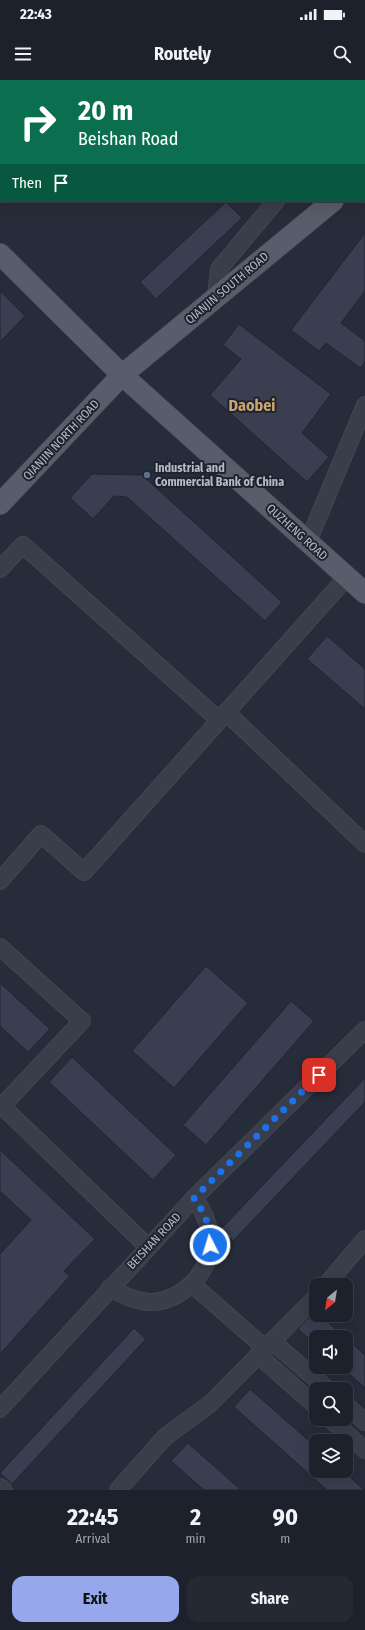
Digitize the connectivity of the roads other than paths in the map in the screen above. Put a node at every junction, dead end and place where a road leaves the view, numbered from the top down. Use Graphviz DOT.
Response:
graph roads {
  1 [pos="275,202"];
  2 [pos="332,202"];
  3 [pos="1,255"];
  4 [pos="216,297"];
  5 [pos="122,375"];
  6 [pos="365,405"];
  7 [pos="0,504"];
  8 [pos="308,542"];
  9 [pos="0,569"];
  10 [pos="347,576"];
  11 [pos="365,593"];
  12 [pos="223,716"];
  13 [pos="365,844"];
  14 [pos="0,880"];
  15 [pos="0,947"];
  16 [pos="365,1030"];
  17 [pos="1,1107"];
  18 [pos="194,1198"];
  19 [pos="365,1239"];
  20 [pos="148,1247"];
  21 [pos="332,1278"];
  22 [pos="192,1284"];
  23 [pos="110,1288"];
  24 [pos="309,1304"];
  25 [pos="265,1348"];
  26 [pos="316,1382"];
  27 [pos="309,1398"];
  28 [pos="0,1409"];
  29 [pos="353,1411"];
  30 [pos="365,1422"];
  31 [pos="338,1426"];
  32 [pos="365,1450"];
  33 [pos="0,1487"];
  34 [pos="4,1490"];
  35 [pos="118,1490"];
  1 -- 4 [label="street"];
  2 -- 4 [label="main road, QIANJIN SOUTH ROAD"];
  3 -- 5 [label="main road, QUZHENG ROAD"];
  4 -- 5 [label="main road, QIANJIN SOUTH ROAD"];
  5 -- 7 [label="main road, QIANJIN NORTH ROAD"];
  5 -- 8 [label="main road, QUZHENG ROAD"];
  6 -- 8 [label="street"];
  8 -- 10 [label="main road, QUZHENG ROAD"];
  9 -- 12 [label="street"];
  10 -- 11 [label="main road, QUZHENG ROAD"];
  10 -- 12 [label="street"];
  12 -- 13 [label="street"];
  12 -- 14 [label="street"];
  15 -- 17 [label="street"];
  16 -- 18 [label="street, BEISHAN ROAD"];
  17 -- 20 [label="street"];
  18 -- 20 [label="street, BEISHAN ROAD"];
  18 -- 22 [label="street"];
  19 -- 21 [label="street"];
  20 -- 23 [label="street, BEISHAN ROAD"];
  22 -- 23 [label="street"];
  22 -- 25 [label="street"];
  23 -- 28 [label="street, BEISHAN ROAD"];
  24 -- 25 [label="street"];
  25 -- 26 [label="street"];
  25 -- 27 [label="street"];
  25 -- 35 [label="street"];
  29 -- 30 [label="street"];
  31 -- 32 [label="street"];
  33 -- 34 [label="street"];
}
